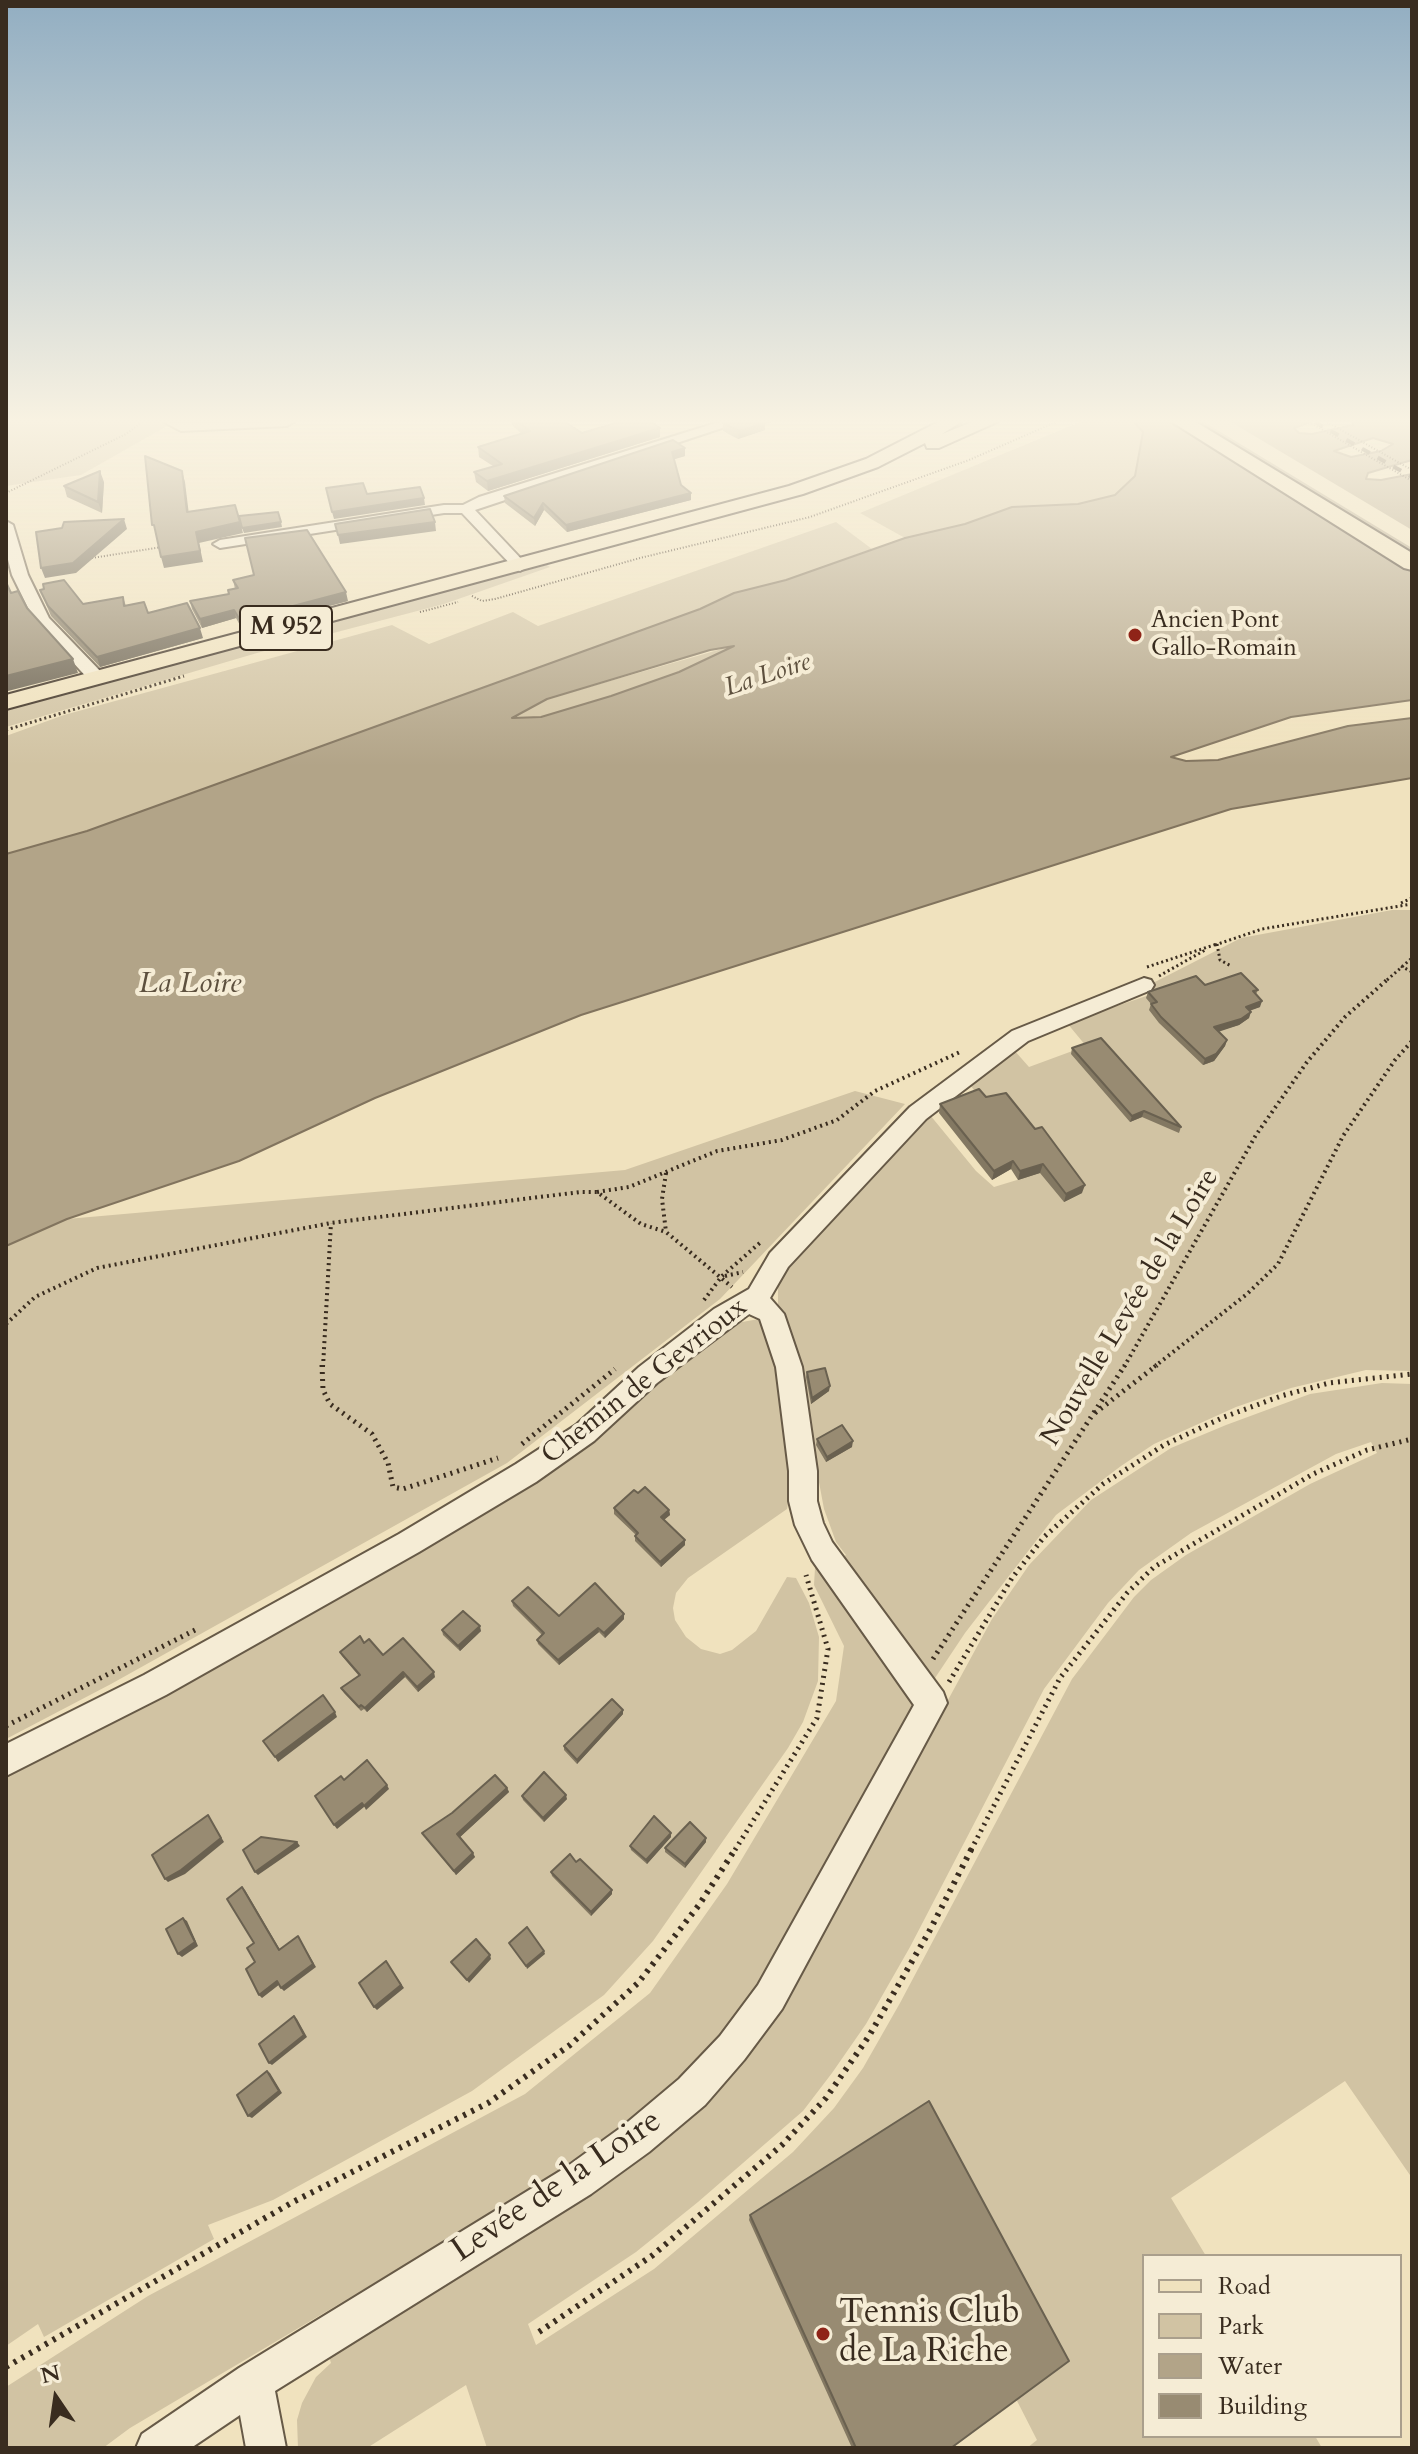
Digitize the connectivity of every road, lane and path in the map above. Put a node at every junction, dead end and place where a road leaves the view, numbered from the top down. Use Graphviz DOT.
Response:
graph roads {
  1 [pos="9,537"];
  2 [pos="268,537"];
  3 [pos="492,537"];
  4 [pos="627,537"];
  5 [pos="729,537"];
  6 [pos="1369,537"];
  7 [pos="220,544"];
  8 [pos="170,546"];
  9 [pos="82,559"];
  10 [pos="1412,563"];
  11 [pos="520,566"];
  12 [pos="472,596"];
  13 [pos="460,601"];
  14 [pos="414,614"];
  15 [pos="190,674"];
  16 [pos="97,678"];
  17 [pos="6,702"];
  18 [pos="6,730"];
  19 [pos="1412,901"];
  20 [pos="1217,944"];
  21 [pos="1412,958"];
  22 [pos="1231,966"];
  23 [pos="1401,966"];
  24 [pos="1412,972"];
  25 [pos="1144,985"];
  26 [pos="1412,1041"];
  27 [pos="971,1048"];
  28 [pos="666,1173"];
  29 [pos="597,1192"];
  30 [pos="331,1223"];
  31 [pos="666,1232"];
  32 [pos="722,1276"];
  33 [pos="701,1303"];
  34 [pos="746,1303"];
  35 [pos="6,1324"];
  36 [pos="618,1367"];
  37 [pos="1412,1374"];
  38 [pos="1093,1415"];
  39 [pos="1412,1439"];
  40 [pos="516,1449"];
  41 [pos="466,1477"];
  42 [pos="809,1525"];
  43 [pos="197,1629"];
  44 [pos="932,1703"];
  45 [pos="6,1726"];
  46 [pos="6,1760"];
  47 [pos="539,2332"];
  48 [pos="6,2367"];
  49 [pos="253,2382"];
  50 [pos="156,2448"];
  51 [pos="266,2448"];
  1 -- 16 [label="street"];
  2 -- 7 [label="street"];
  3 -- 11 [label="street"];
  4 -- 11 [label="main road, M 952"];
  5 -- 12 [label="path"];
  6 -- 10 [label="highway"];
  8 -- 9 [label="path"];
  11 -- 16 [label="main road, M 952"];
  13 -- 14 [label="path"];
  15 -- 18 [label="path"];
  16 -- 17 [label="main road, M 952"];
  19 -- 20 [label="path"];
  20 -- 22 [label="path"];
  20 -- 25 [label="path"];
  21 -- 23 [label="path, Nouvelle Levée de la Loire"];
  23 -- 24 [label="path"];
  23 -- 38 [label="path, Nouvelle Levée de la Loire"];
  25 -- 34 [label="street, Chemin de Gevrioux"];
  26 -- 38 [label="path"];
  27 -- 28 [label="path"];
  28 -- 29 [label="path"];
  28 -- 31 [label="path"];
  29 -- 30 [label="path"];
  29 -- 31 [label="path"];
  30 -- 35 [label="path"];
  30 -- 41 [label="path"];
  31 -- 32 [label="path"];
  32 -- 33 [label="path"];
  32 -- 34 [label="path"];
  34 -- 42 [label="street"];
  34 -- 46 [label="street, Chemin de Gevrioux"];
  36 -- 40 [label="path"];
  37 -- 44 [label="path"];
  38 -- 44 [label="path, Nouvelle Levée de la Loire"];
  39 -- 47 [label="path"];
  42 -- 44 [label="street"];
  42 -- 48 [label="path"];
  43 -- 45 [label="path"];
  44 -- 49 [label="street, Levée de la Loire"];
  49 -- 50 [label="street, Levée de la Loire"];
  49 -- 51 [label="street"];
}
